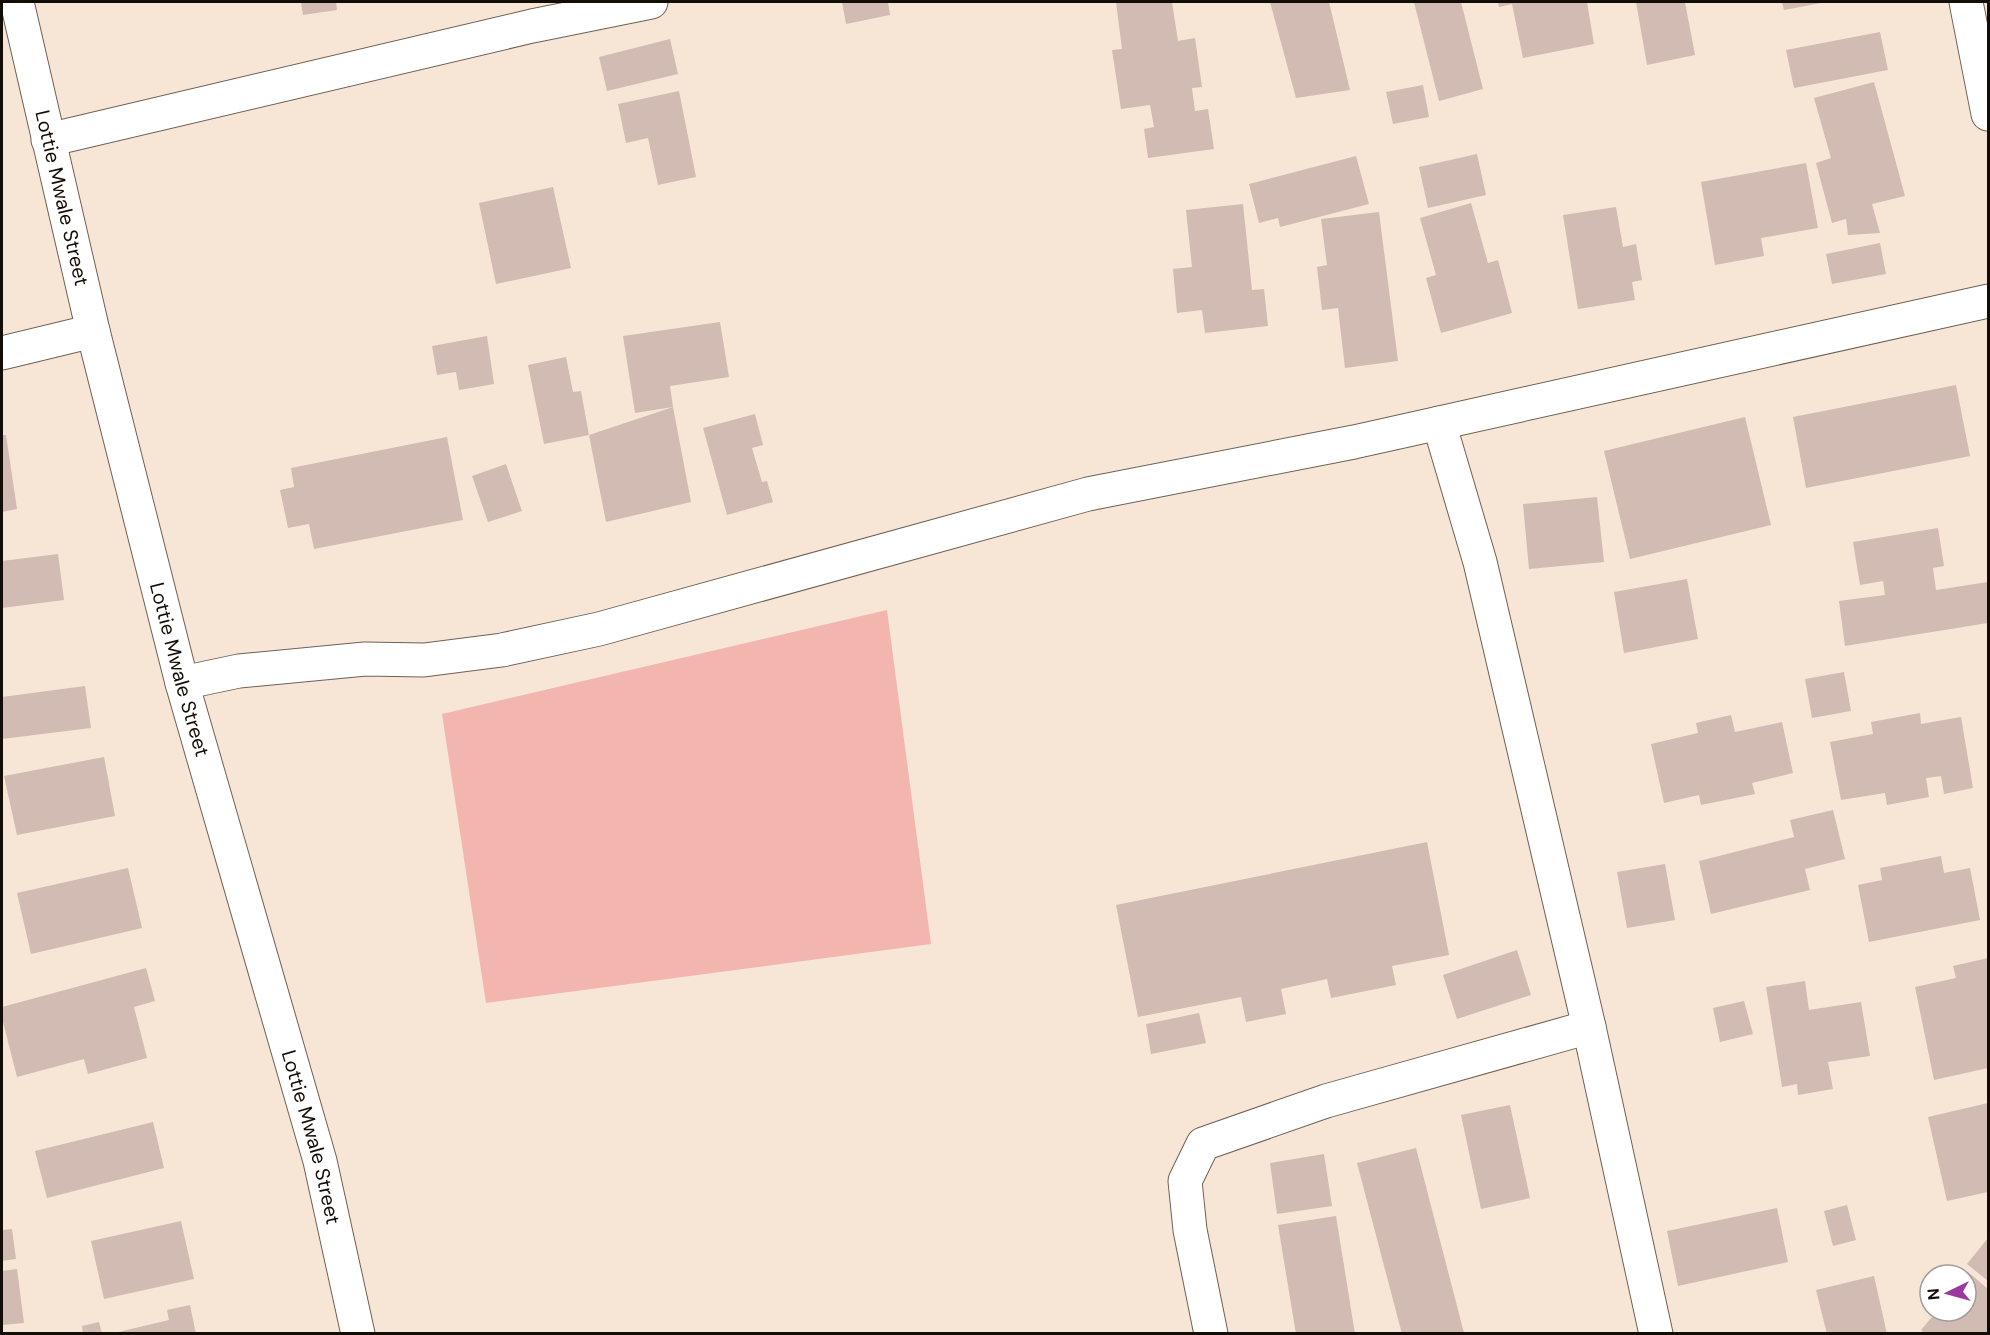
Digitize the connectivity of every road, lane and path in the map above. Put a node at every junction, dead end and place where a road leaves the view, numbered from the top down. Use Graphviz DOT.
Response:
graph roads {
  1 [pos="16,2"];
  2 [pos="651,2"];
  3 [pos="1966,2"];
  4 [pos="1989,114"];
  5 [pos="48,140"];
  6 [pos="1989,301"];
  7 [pos="93,331"];
  8 [pos="2,353"];
  9 [pos="1439,423"];
  10 [pos="182,683"];
  11 [pos="1589,1027"];
  12 [pos="358,1334"];
  13 [pos="1211,1334"];
  14 [pos="1656,1334"];
  1 -- 5 [label="street, Lottie Mwale Street"];
  2 -- 5 [label="street"];
  3 -- 4 [label="street"];
  5 -- 7 [label="street, Lottie Mwale Street"];
  6 -- 9 [label="street"];
  7 -- 8 [label="street"];
  7 -- 10 [label="street, Lottie Mwale Street"];
  9 -- 10 [label="street"];
  9 -- 11 [label="street"];
  10 -- 12 [label="street, Lottie Mwale Street"];
  11 -- 13 [label="street"];
  11 -- 14 [label="street"];
}
